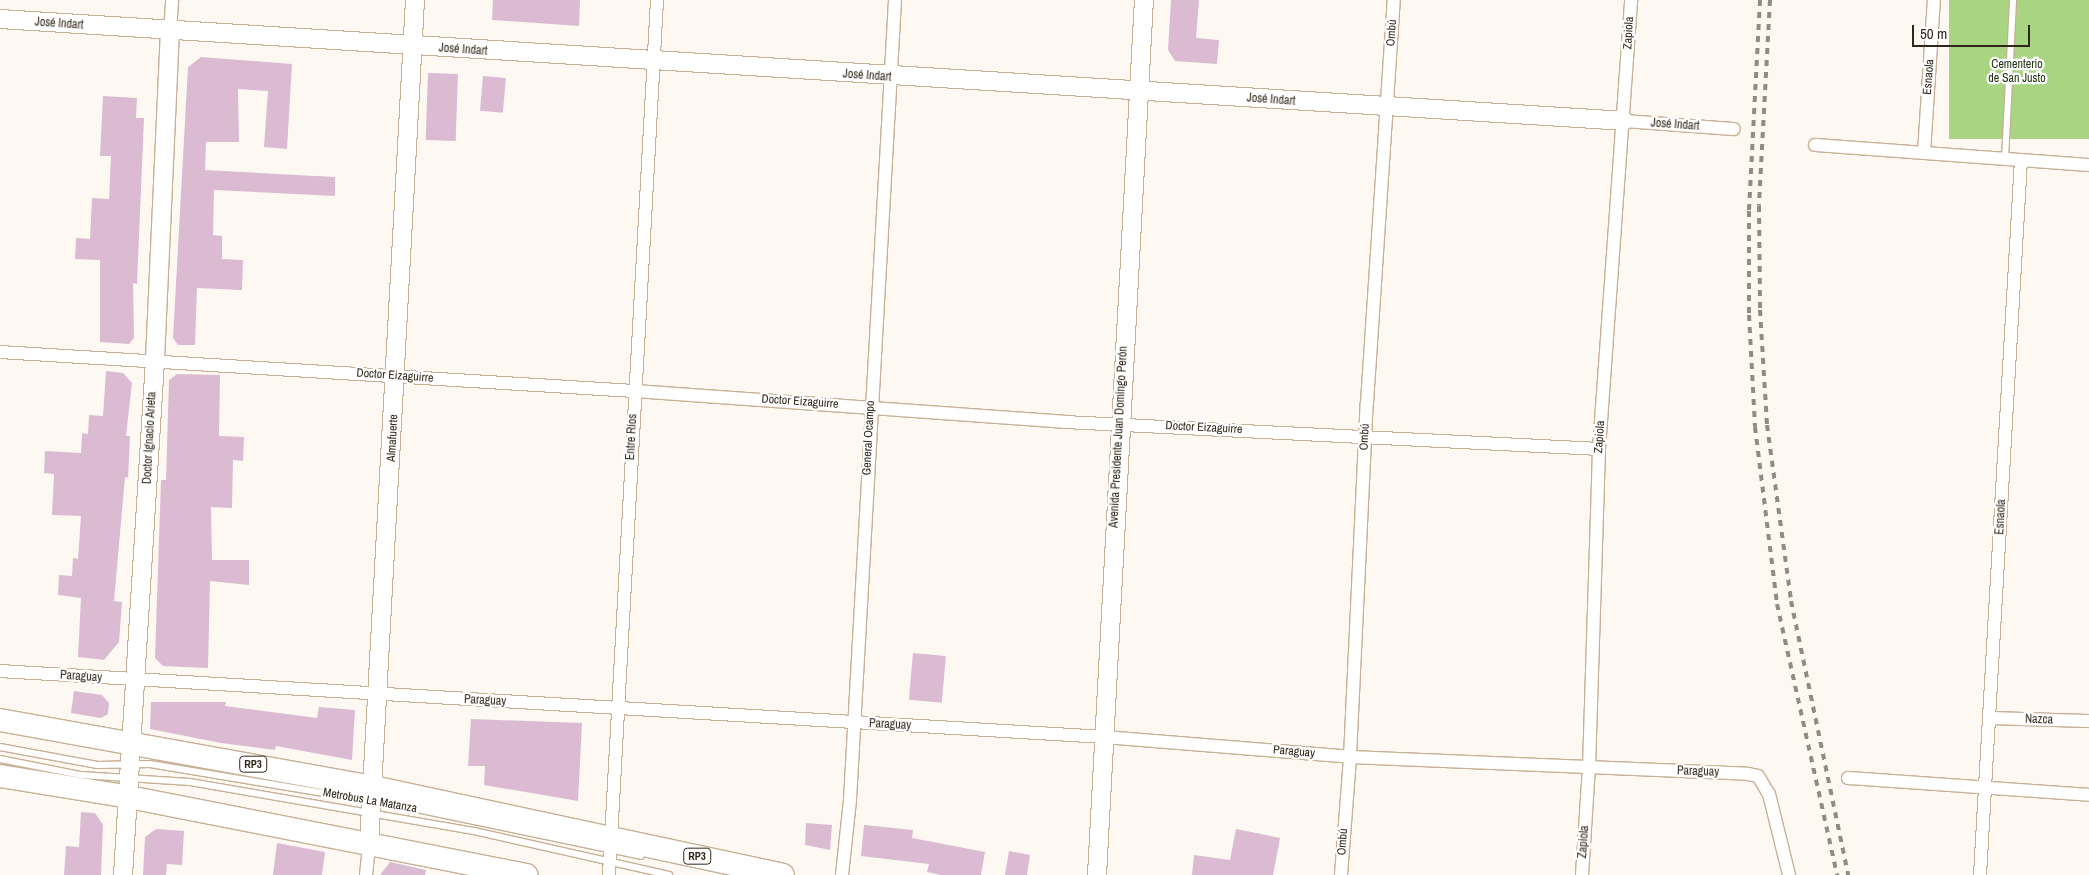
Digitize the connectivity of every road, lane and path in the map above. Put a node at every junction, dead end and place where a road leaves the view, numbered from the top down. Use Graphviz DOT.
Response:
graph roads {
  1 [pos="172,0"];
  2 [pos="415,0"];
  3 [pos="657,0"];
  4 [pos="895,0"];
  5 [pos="1144,0"];
  6 [pos="1394,0"];
  7 [pos="1631,0"];
  8 [pos="1934,0"];
  9 [pos="2013,0"];
  10 [pos="0,20"];
  11 [pos="170,31"];
  12 [pos="414,47"];
  13 [pos="654,62"];
  14 [pos="890,77"];
  15 [pos="1139,91"];
  16 [pos="1387,108"];
  17 [pos="1624,121"];
  18 [pos="1734,129"];
  19 [pos="1815,145"];
  20 [pos="1924,153"];
  21 [pos="2005,159"];
  22 [pos="2021,160"];
  23 [pos="2089,165"];
  24 [pos="0,352"];
  25 [pos="155,360"];
  26 [pos="396,377"];
  27 [pos="634,391"];
  28 [pos="870,407"];
  29 [pos="1119,423"];
  30 [pos="1365,438"];
  31 [pos="1599,449"];
  32 [pos="0,671"];
  33 [pos="137,680"];
  34 [pos="378,696"];
  35 [pos="617,708"];
  36 [pos="1989,718"];
  37 [pos="0,720"];
  38 [pos="2089,721"];
  39 [pos="854,723"];
  40 [pos="1104,737"];
  41 [pos="132,741"];
  42 [pos="0,747"];
  43 [pos="1350,757"];
  44 [pos="0,759"];
  45 [pos="1589,768"];
  46 [pos="0,776"];
  47 [pos="1848,778"];
  48 [pos="130,779"];
  49 [pos="1985,788"];
  50 [pos="2089,795"];
  51 [pos="372,801"];
  52 [pos="369,844"];
  53 [pos="610,849"];
  54 [pos="650,858"];
  55 [pos="123,875"];
  56 [pos="366,875"];
  57 [pos="526,875"];
  58 [pos="609,875"];
  59 [pos="669,875"];
  60 [pos="783,875"];
  61 [pos="842,875"];
  62 [pos="1097,875"];
  63 [pos="1340,875"];
  64 [pos="1582,875"];
  65 [pos="1790,875"];
  66 [pos="1980,875"];
  1 -- 11 [label="street, Doctor Ignacio Arieta"];
  2 -- 12 [label="street, Almafuerte"];
  3 -- 13 [label="street, Entre Ríos"];
  4 -- 14 [label="street, General Ocampo"];
  5 -- 15 [label="street, Avenida Presidente Juan Domingo Perón"];
  6 -- 16 [label="street, Ombú"];
  7 -- 17 [label="street, Zapiola"];
  8 -- 20 [label="street, Esnaola"];
  9 -- 21 [label="lane"];
  10 -- 11 [label="street, José Indart"];
  11 -- 12 [label="street, José Indart"];
  11 -- 25 [label="street, Doctor Ignacio Arieta"];
  12 -- 13 [label="street, José Indart"];
  12 -- 26 [label="street, Almafuerte"];
  13 -- 14 [label="street, José Indart"];
  13 -- 27 [label="street, Entre Ríos"];
  14 -- 15 [label="street, José Indart"];
  14 -- 28 [label="street, General Ocampo"];
  15 -- 16 [label="street, José Indart"];
  15 -- 29 [label="street, Avenida Presidente Juan Domingo Perón"];
  16 -- 17 [label="street, José Indart"];
  16 -- 30 [label="street, Ombú"];
  17 -- 18 [label="street, José Indart"];
  17 -- 31 [label="street, Zapiola"];
  19 -- 20 [label="street"];
  20 -- 21 [label="street"];
  21 -- 22 [label="street"];
  22 -- 23 [label="street"];
  22 -- 36 [label="street, Esnaola"];
  24 -- 25 [label="street, Doctor Eizaguirre"];
  25 -- 26 [label="street, Doctor Eizaguirre"];
  25 -- 33 [label="street, Doctor Ignacio Arieta"];
  26 -- 27 [label="street, Doctor Eizaguirre"];
  26 -- 34 [label="street, Almafuerte"];
  27 -- 28 [label="street, Doctor Eizaguirre"];
  27 -- 35 [label="street, Entre Ríos"];
  28 -- 29 [label="street, Doctor Eizaguirre"];
  28 -- 39 [label="street, General Ocampo"];
  29 -- 30 [label="street, Doctor Eizaguirre"];
  29 -- 40 [label="street, Avenida Presidente Juan Domingo Perón"];
  30 -- 31 [label="street, Doctor Eizaguirre"];
  30 -- 43 [label="street, Ombú"];
  31 -- 45 [label="street, Zapiola"];
  32 -- 33 [label="street, Paraguay"];
  33 -- 34 [label="street, Paraguay"];
  33 -- 41 [label="street, Doctor Ignacio Arieta"];
  34 -- 35 [label="street, Paraguay"];
  34 -- 51 [label="street, Almafuerte"];
  35 -- 39 [label="street, Paraguay"];
  35 -- 53 [label="street, Entre Ríos"];
  36 -- 38 [label="street, Nazca"];
  36 -- 49 [label="street, Esnaola"];
  37 -- 41 [label="highway, RP3"];
  39 -- 40 [label="street, Paraguay"];
  39 -- 61 [label="street, General Ocampo"];
  40 -- 43 [label="street, Paraguay"];
  40 -- 62 [label="street, Avenida Presidente Juan Domingo Perón"];
  41 -- 48 [label="street, Doctor Ignacio Arieta"];
  41 -- 51 [label="highway, RP3"];
  42 -- 48 [label="lane, Metrobus La Matanza"];
  43 -- 45 [label="street, Paraguay"];
  43 -- 63 [label="street, Ombú"];
  44 -- 48 [label="lane, Metrobus La Matanza"];
  45 -- 64 [label="street, Zapiola"];
  45 -- 65 [label="street, Paraguay"];
  46 -- 48 [label="highway"];
  47 -- 49 [label="street"];
  48 -- 51 [label="lane, Metrobus La Matanza"];
  48 -- 51 [label="lane, Metrobus La Matanza"];
  48 -- 52 [label="highway"];
  48 -- 55 [label="street, Doctor Ignacio Arieta"];
  49 -- 50 [label="street"];
  49 -- 66 [label="street, Esnaola"];
  51 -- 52 [label="street, Almafuerte"];
  51 -- 53 [label="highway, RP3"];
  52 -- 56 [label="street, Almafuerte"];
  52 -- 57 [label="highway"];
  53 -- 54 [label="lane"];
  53 -- 58 [label="street, Entre Ríos"];
  53 -- 59 [label="lane"];
  53 -- 60 [label="highway, RP3"];
}
